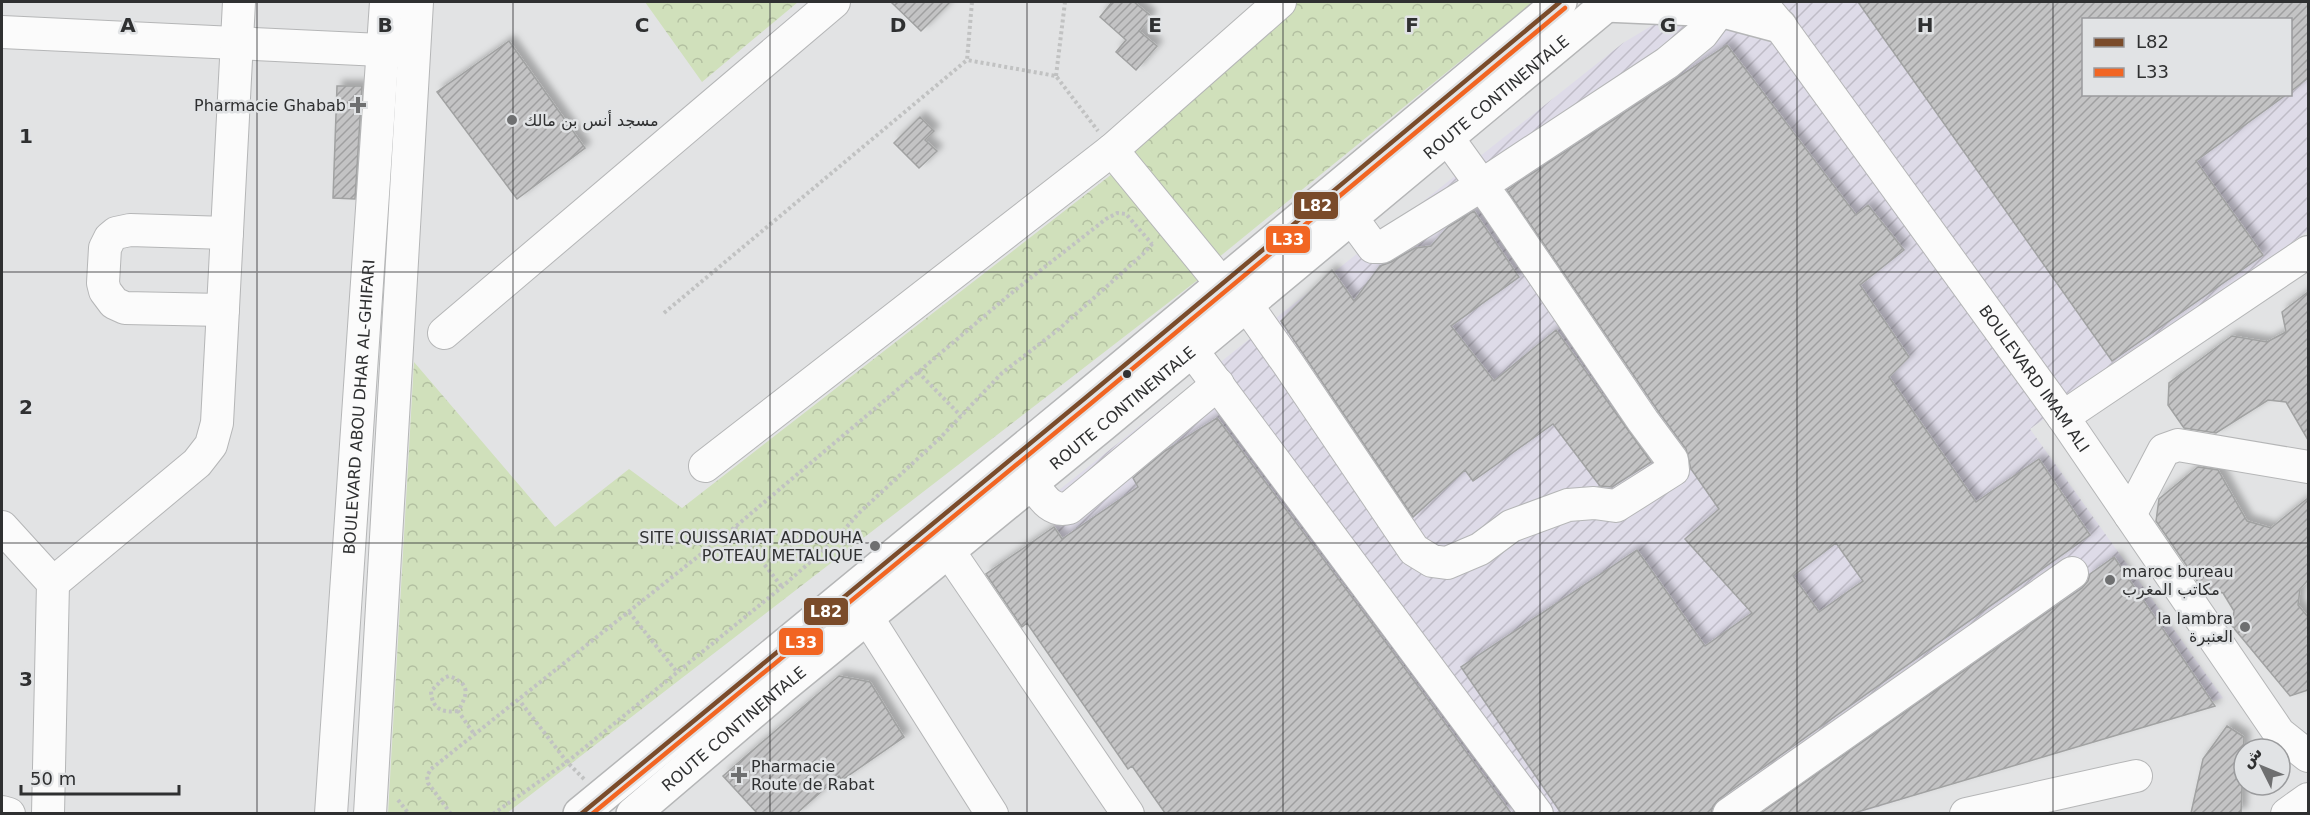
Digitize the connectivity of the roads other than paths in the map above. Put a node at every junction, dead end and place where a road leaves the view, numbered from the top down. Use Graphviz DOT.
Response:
graph roads {
  1 [pos="239,2"];
  2 [pos="386,2"];
  3 [pos="417,2"];
  4 [pos="834,2"];
  5 [pos="1280,2"];
  6 [pos="1560,2"];
  7 [pos="1608,3"];
  8 [pos="1769,9"];
  9 [pos="1720,10"];
  10 [pos="2,32"];
  11 [pos="237,45"];
  12 [pos="383,51"];
  13 [pos="414,52"];
  14 [pos="1447,137"];
  15 [pos="1112,150"];
  16 [pos="1482,185"];
  17 [pos="1351,217"];
  18 [pos="227,233"];
  19 [pos="2308,252"];
  20 [pos="1221,283"];
  21 [pos="1246,304"];
  22 [pos="223,310"];
  23 [pos="444,333"];
  24 [pos="1191,349"];
  25 [pos="1218,384"];
  26 [pos="2063,417"];
  27 [pos="705,466"];
  28 [pos="2308,467"];
  29 [pos="1031,482"];
  30 [pos="2130,515"];
  31 [pos="2,527"];
  32 [pos="948,550"];
  33 [pos="2072,573"];
  34 [pos="52,583"];
  35 [pos="867,617"];
  36 [pos="2308,756"];
  37 [pos="2136,776"];
  38 [pos="2308,799"];
  39 [pos="590,805"];
  40 [pos="1985,811"];
  41 [pos="2,812"];
  42 [pos="9,813"];
  43 [pos="48,813"];
  44 [pos="331,813"];
  45 [pos="370,813"];
  46 [pos="633,813"];
  47 [pos="992,813"];
  48 [pos="1128,813"];
  49 [pos="1538,813"];
  50 [pos="1729,813"];
  51 [pos="2287,813"];
  1 -- 11 [label="street"];
  2 -- 12 [label="street, BOULEVARD ABOU DHAR AL-GHIFARI"];
  3 -- 13 [label="street, BOULEVARD ABOU DHAR AL-GHIFARI"];
  4 -- 23 [label="street"];
  5 -- 15 [label="street"];
  6 -- 20 [label="main road, ROUTE CONTINENTALE"];
  7 -- 9 [label="main road"];
  7 -- 14 [label="main road, ROUTE CONTINENTALE"];
  8 -- 9 [label="main road"];
  8 -- 26 [label="street, BOULEVARD IMAM ALI"];
  9 -- 16 [label="street"];
  10 -- 11 [label="street"];
  11 -- 12 [label="street"];
  11 -- 18 [label="street"];
  12 -- 13 [label="street"];
  12 -- 44 [label="street, BOULEVARD ABOU DHAR AL-GHIFARI"];
  13 -- 45 [label="street, BOULEVARD ABOU DHAR AL-GHIFARI"];
  14 -- 16 [label="street"];
  14 -- 17 [label="main road, ROUTE CONTINENTALE"];
  15 -- 20 [label="street"];
  15 -- 27 [label="street"];
  16 -- 17 [label="street"];
  16 -- 21 [label="street"];
  17 -- 21 [label="main road, ROUTE CONTINENTALE"];
  18 -- 22 [label="street"];
  18 -- 22 [label="street"];
  19 -- 26 [label="street"];
  20 -- 39 [label="main road, ROUTE CONTINENTALE"];
  21 -- 24 [label="main road, ROUTE CONTINENTALE"];
  22 -- 34 [label="street"];
  24 -- 25 [label="street"];
  24 -- 29 [label="main road, ROUTE CONTINENTALE"];
  25 -- 29 [label="street"];
  25 -- 49 [label="street"];
  26 -- 30 [label="street, BOULEVARD IMAM ALI"];
  28 -- 30 [label="street"];
  29 -- 32 [label="main road, ROUTE CONTINENTALE"];
  30 -- 36 [label="street, BOULEVARD IMAM ALI"];
  31 -- 34 [label="street"];
  32 -- 35 [label="main road, ROUTE CONTINENTALE"];
  32 -- 48 [label="street"];
  33 -- 50 [label="street"];
  34 -- 43 [label="street"];
  35 -- 46 [label="main road, ROUTE CONTINENTALE"];
  35 -- 47 [label="street"];
  37 -- 40 [label="street"];
  38 -- 51 [label="street"];
  41 -- 42 [label="street"];
}
